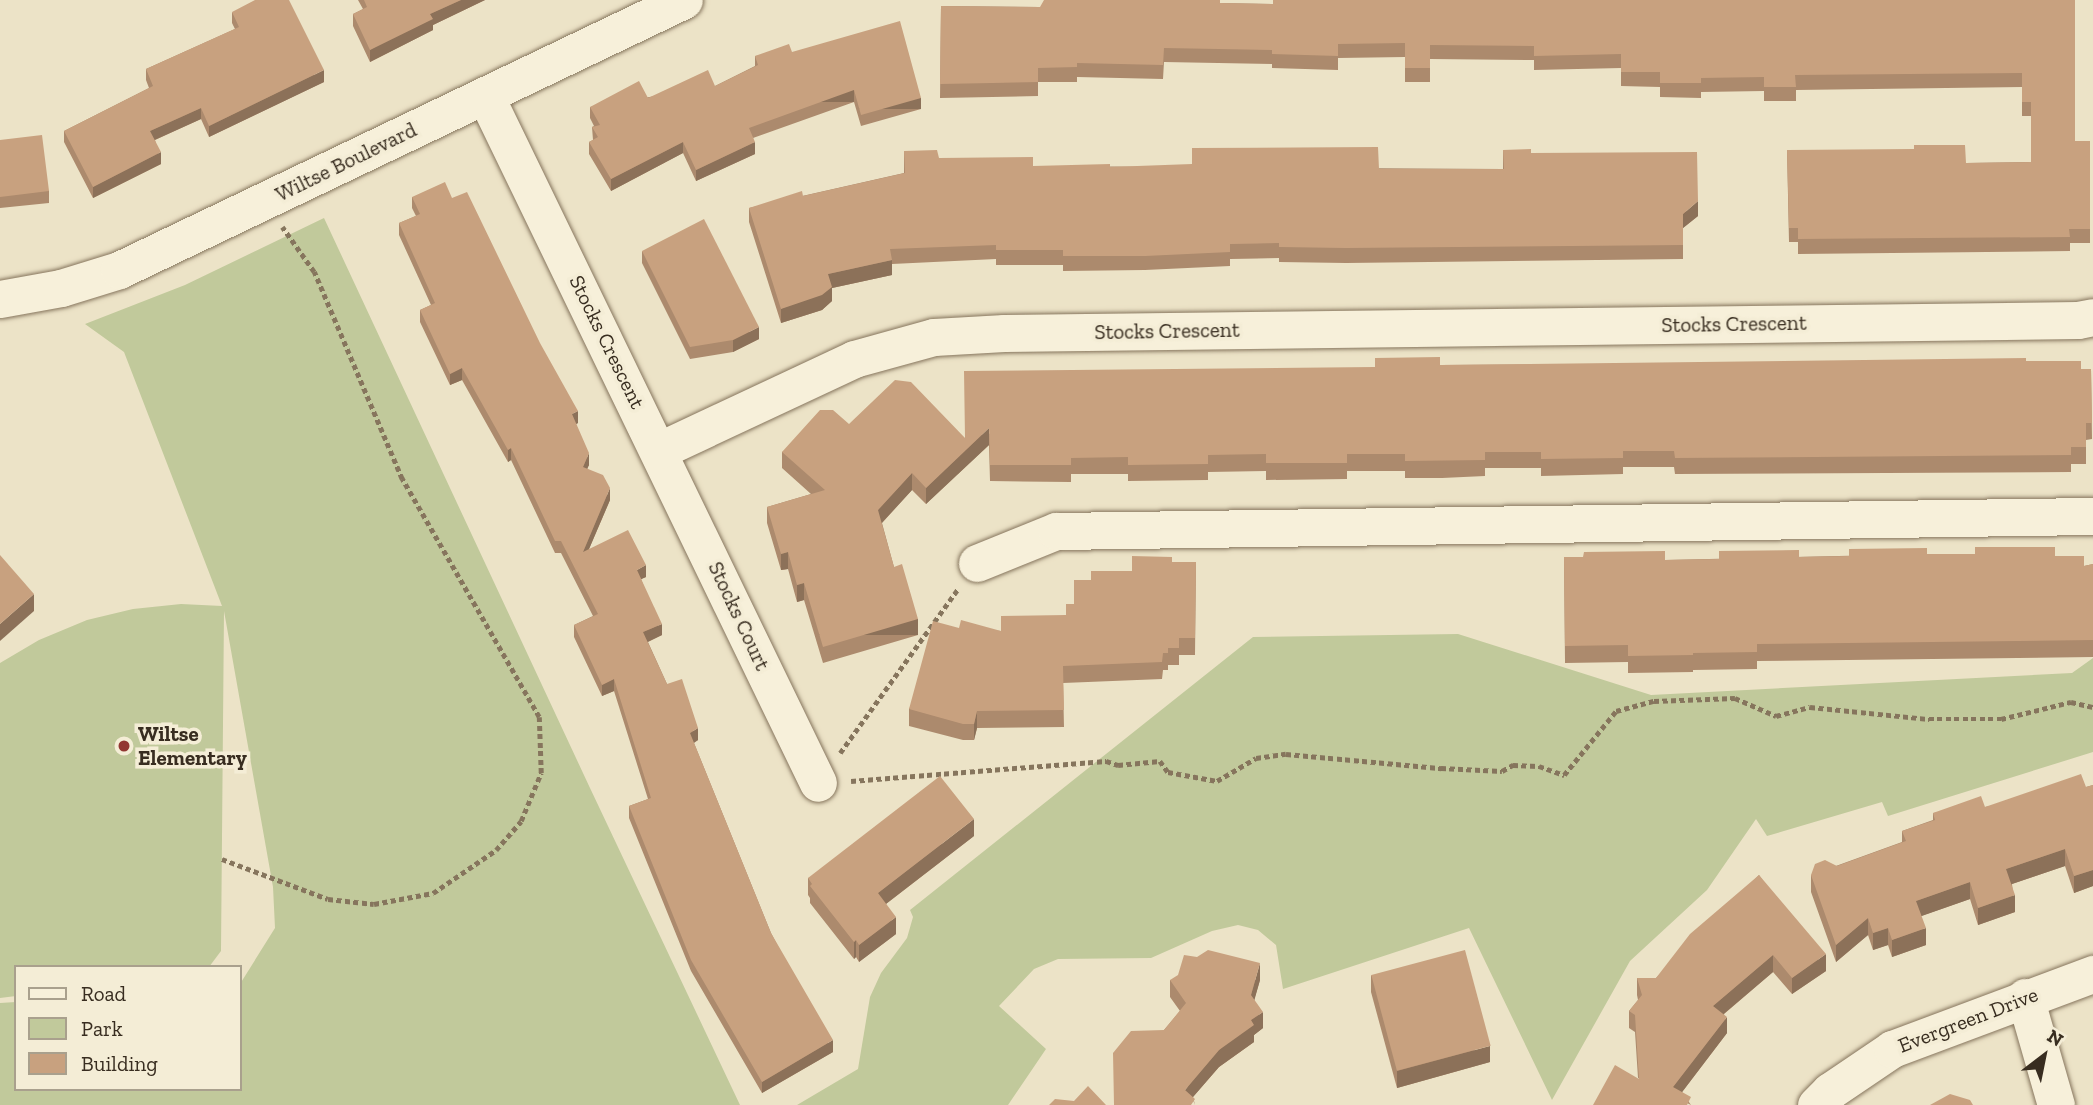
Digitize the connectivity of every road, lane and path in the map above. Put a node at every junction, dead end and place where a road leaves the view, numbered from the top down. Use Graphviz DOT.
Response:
graph roads {
  1 [pos="684,0"];
  2 [pos="485,95"];
  3 [pos="264,202"];
  4 [pos="0,299"];
  5 [pos="2093,317"];
  6 [pos="660,450"];
  7 [pos="2093,516"];
  8 [pos="977,563"];
  9 [pos="2093,707"];
  10 [pos="818,783"];
  11 [pos="222,859"];
  12 [pos="2093,974"];
  13 [pos="2025,997"];
  14 [pos="1816,1105"];
  15 [pos="2056,1105"];
  1 -- 2 [label="street, Wiltse Boulevard"];
  2 -- 3 [label="street, Wiltse Boulevard"];
  2 -- 6 [label="street, Stocks Crescent"];
  3 -- 4 [label="street, Wiltse Boulevard"];
  3 -- 11 [label="path"];
  5 -- 6 [label="street, Stocks Crescent"];
  6 -- 10 [label="street, Stocks Court"];
  7 -- 8 [label="street"];
  8 -- 10 [label="path"];
  9 -- 10 [label="path"];
  12 -- 13 [label="street, Evergreen Drive"];
  13 -- 14 [label="street, Evergreen Drive"];
  13 -- 15 [label="street"];
}
